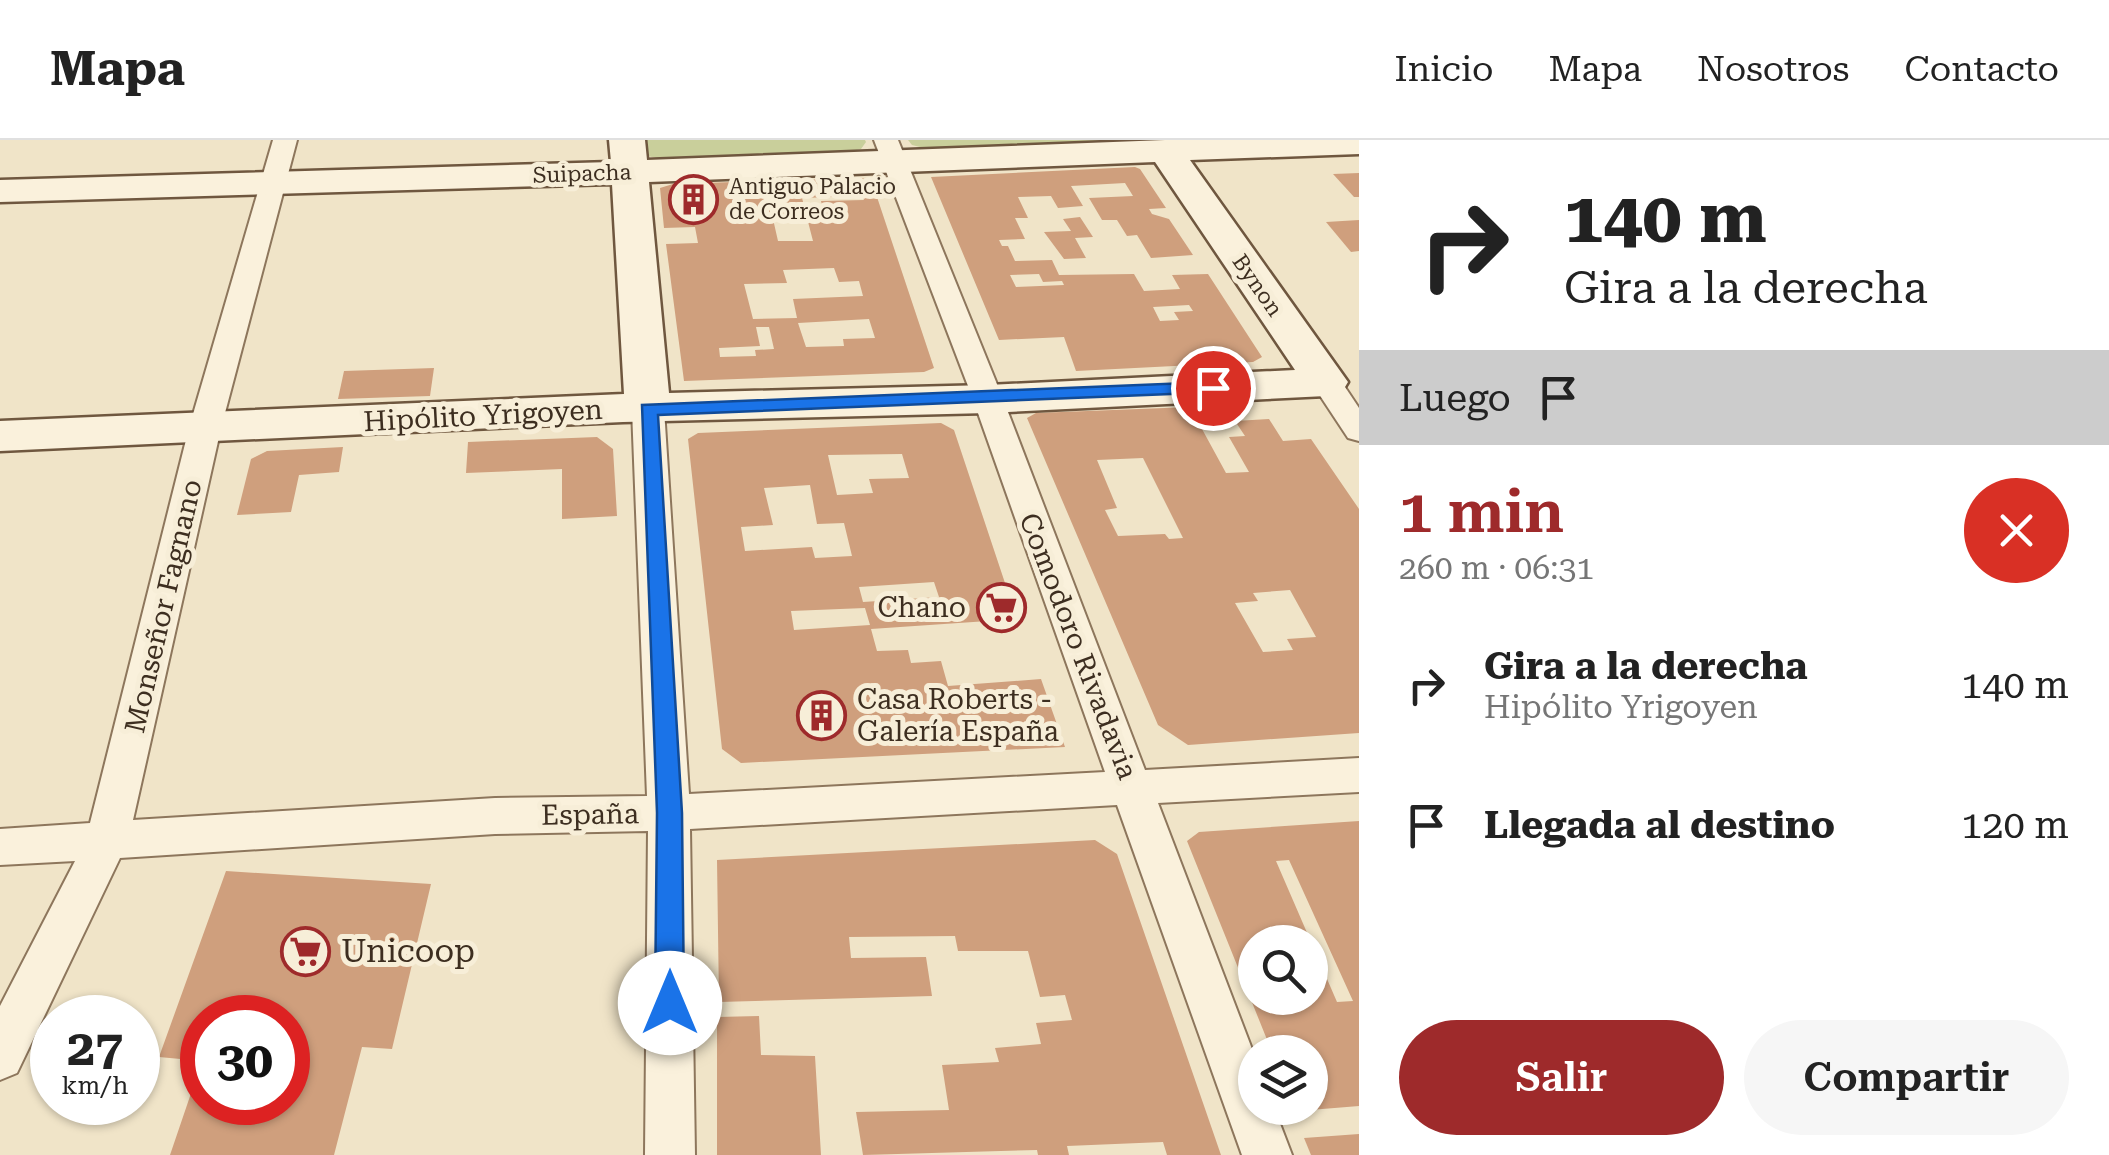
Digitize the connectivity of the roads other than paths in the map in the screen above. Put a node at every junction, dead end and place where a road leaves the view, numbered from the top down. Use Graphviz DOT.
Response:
graph roads {
  1 [pos="285,140"];
  2 [pos="1359,142"];
  3 [pos="1161,145"];
  4 [pos="890,150"];
  5 [pos="628,156"];
  6 [pos="272,182"];
  7 [pos="0,191"];
  8 [pos="1342,381"];
  9 [pos="988,399"];
  10 [pos="648,409"];
  11 [pos="205,428"];
  12 [pos="1359,431"];
  13 [pos="0,436"];
  14 [pos="1359,775"];
  15 [pos="1133,789"];
  16 [pos="669,813"];
  17 [pos="107,841"];
  18 [pos="0,847"];
  19 [pos="0,1056"];
  20 [pos="670,1155"];
  21 [pos="1266,1155"];
  1 -- 6 [label="street, Monseñor Fagnano"];
  2 -- 3 [label="main road, Suipacha"];
  3 -- 4 [label="main road, Suipacha"];
  3 -- 8 [label="main road, Bynon"];
  4 -- 5 [label="main road, Suipacha"];
  4 -- 9 [label="street, Comodoro Rivadavia"];
  5 -- 6 [label="main road, Suipacha"];
  5 -- 10 [label="main road"];
  6 -- 7 [label="main road, Suipacha"];
  6 -- 11 [label="street, Monseñor Fagnano"];
  8 -- 9 [label="main road, Hipólito Yrigoyen"];
  8 -- 12 [label="street, Bynon"];
  9 -- 10 [label="main road, Hipólito Yrigoyen"];
  9 -- 15 [label="street, Comodoro Rivadavia"];
  10 -- 11 [label="main road, Hipólito Yrigoyen"];
  10 -- 16 [label="street"];
  11 -- 13 [label="main road, Hipólito Yrigoyen"];
  11 -- 17 [label="street, Monseñor Fagnano"];
  14 -- 15 [label="street, España"];
  15 -- 16 [label="street, España"];
  15 -- 21 [label="street, Comodoro Rivadavia"];
  16 -- 17 [label="street, España"];
  16 -- 20 [label="street"];
  17 -- 18 [label="street, España"];
  17 -- 19 [label="street, Monseñor Fagnano"];
}
